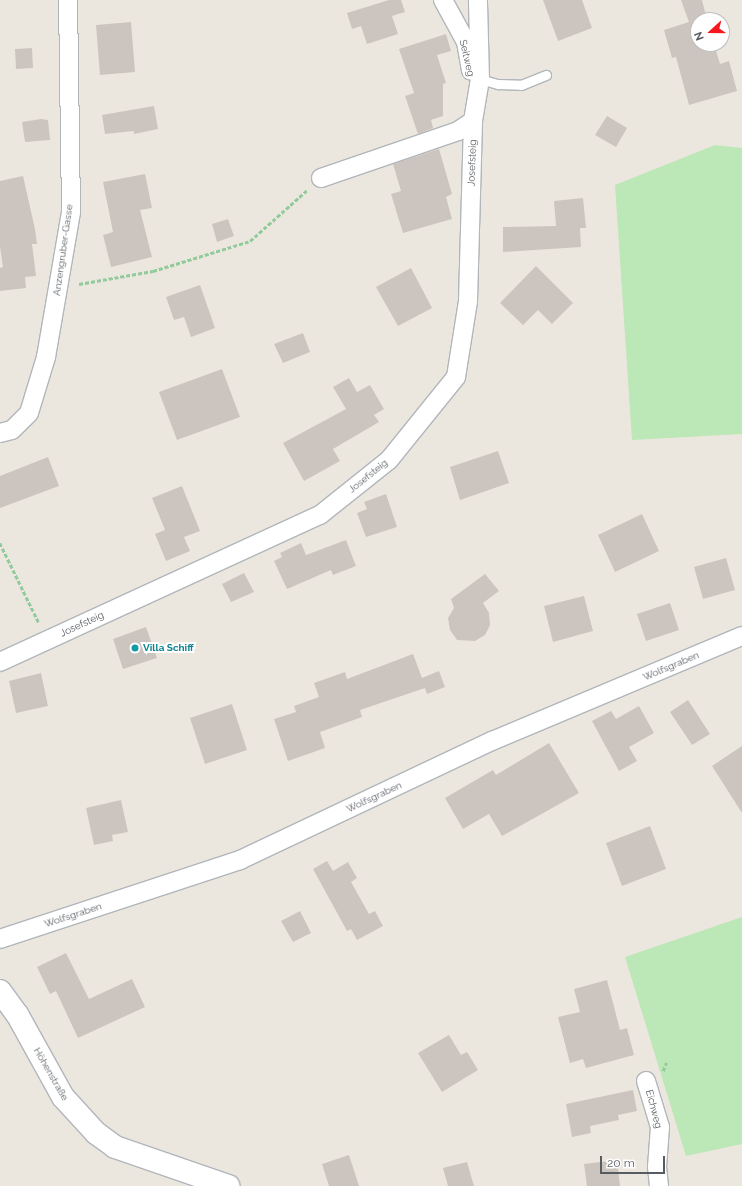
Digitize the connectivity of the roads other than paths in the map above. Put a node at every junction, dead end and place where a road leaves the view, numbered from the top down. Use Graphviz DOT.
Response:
graph roads {
  1 [pos="68,0"];
  2 [pos="443,0"];
  3 [pos="478,0"];
  4 [pos="546,75"];
  5 [pos="480,79"];
  6 [pos="475,97"];
  7 [pos="473,121"];
  8 [pos="321,178"];
  9 [pos="0,433"];
  10 [pos="742,636"];
  11 [pos="0,662"];
  12 [pos="0,939"];
  13 [pos="0,990"];
  14 [pos="646,1081"];
  15 [pos="228,1186"];
  16 [pos="659,1186"];
  1 -- 9 [label="street, Anzengruber-Gasse"];
  2 -- 6 [label="street, Seitweg"];
  3 -- 5 [label="street"];
  4 -- 5 [label="lane"];
  5 -- 6 [label="street"];
  6 -- 7 [label="street, Josefsteig"];
  7 -- 8 [label="street"];
  7 -- 11 [label="street, Josefsteig"];
  10 -- 12 [label="street, Wolfsgraben"];
  13 -- 15 [label="street, Höhenstraße"];
  14 -- 16 [label="street, Eichweg"];
}
